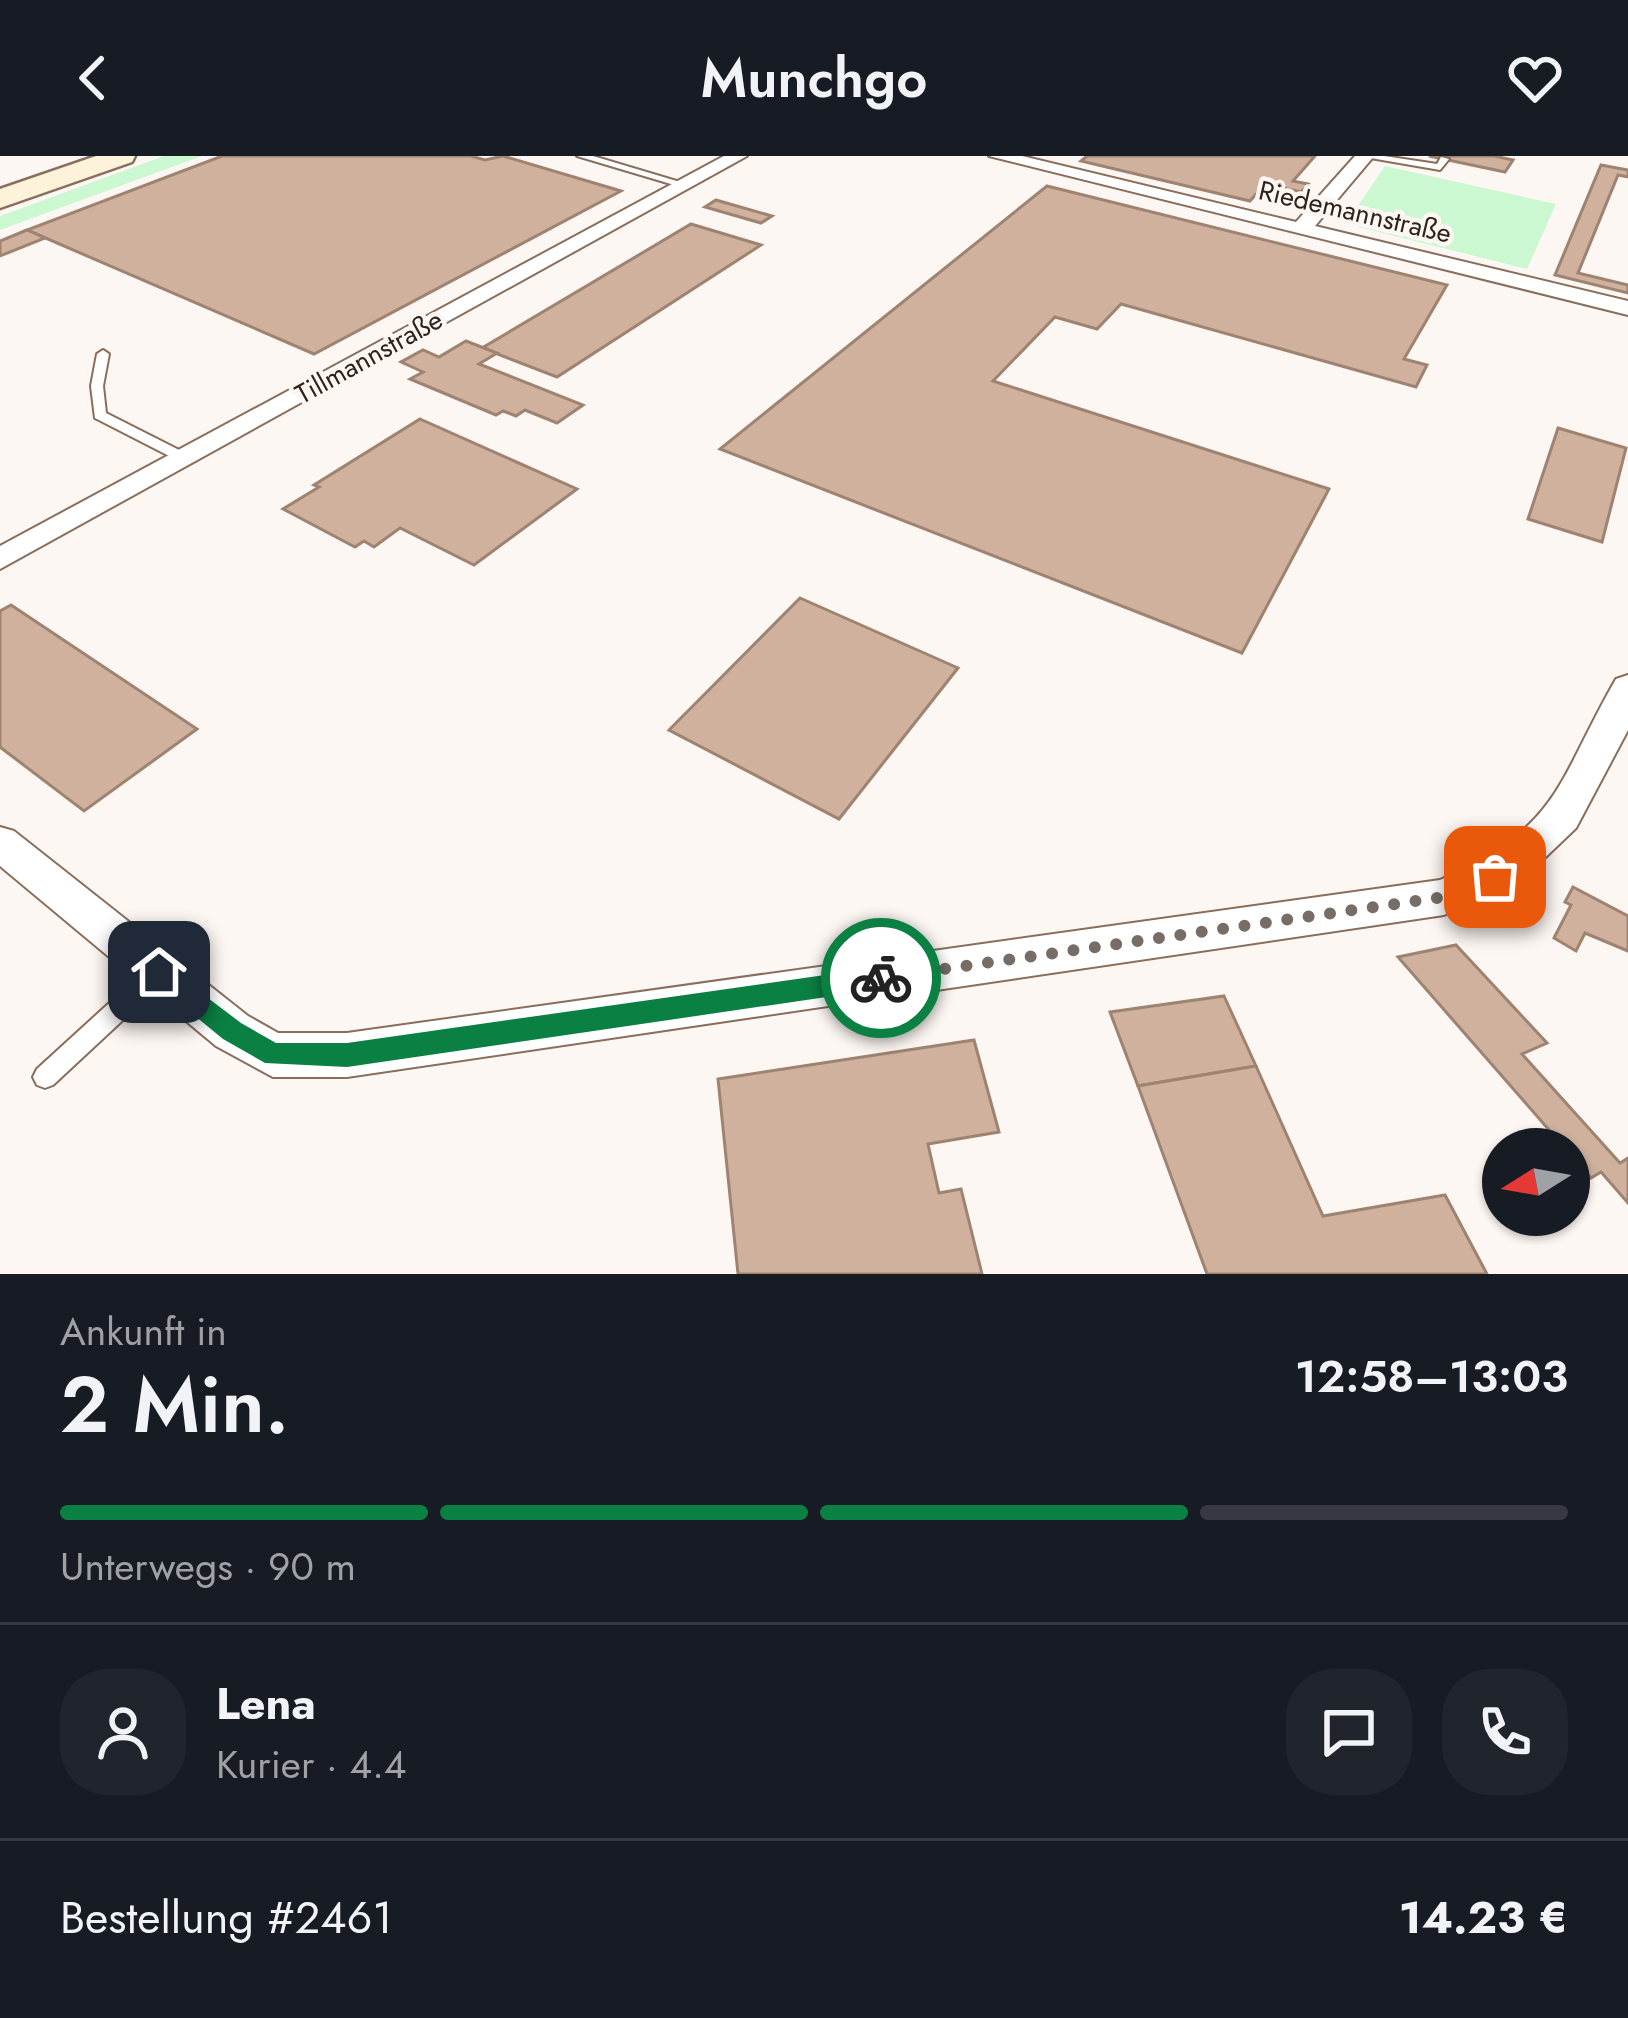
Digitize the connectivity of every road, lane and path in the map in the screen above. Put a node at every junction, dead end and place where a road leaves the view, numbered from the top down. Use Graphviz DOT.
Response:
graph roads {
  1 [pos="122,156"];
  2 [pos="582,156"];
  3 [pos="738,156"];
  4 [pos="998,156"];
  5 [pos="1364,156"];
  6 [pos="1444,159"];
  7 [pos="685,185"];
  8 [pos="0,200"];
  9 [pos="1303,227"];
  10 [pos="1628,308"];
  11 [pos="103,354"];
  12 [pos="184,458"];
  13 [pos="0,559"];
  14 [pos="1628,688"];
  15 [pos="0,843"];
  16 [pos="159,972"];
  17 [pos="45,1077"];
  1 -- 8 [label="main road"];
  2 -- 7 [label="lane"];
  3 -- 7 [label="street, Tillmannstraße"];
  4 -- 9 [label="street, Riedemannstraße"];
  5 -- 6 [label="lane"];
  5 -- 9 [label="street"];
  7 -- 12 [label="street, Tillmannstraße"];
  9 -- 10 [label="street, Riedemannstraße"];
  11 -- 12 [label="lane"];
  12 -- 13 [label="street, Tillmannstraße"];
  14 -- 16 [label="street"];
  15 -- 16 [label="street"];
  16 -- 17 [label="lane"];
}
